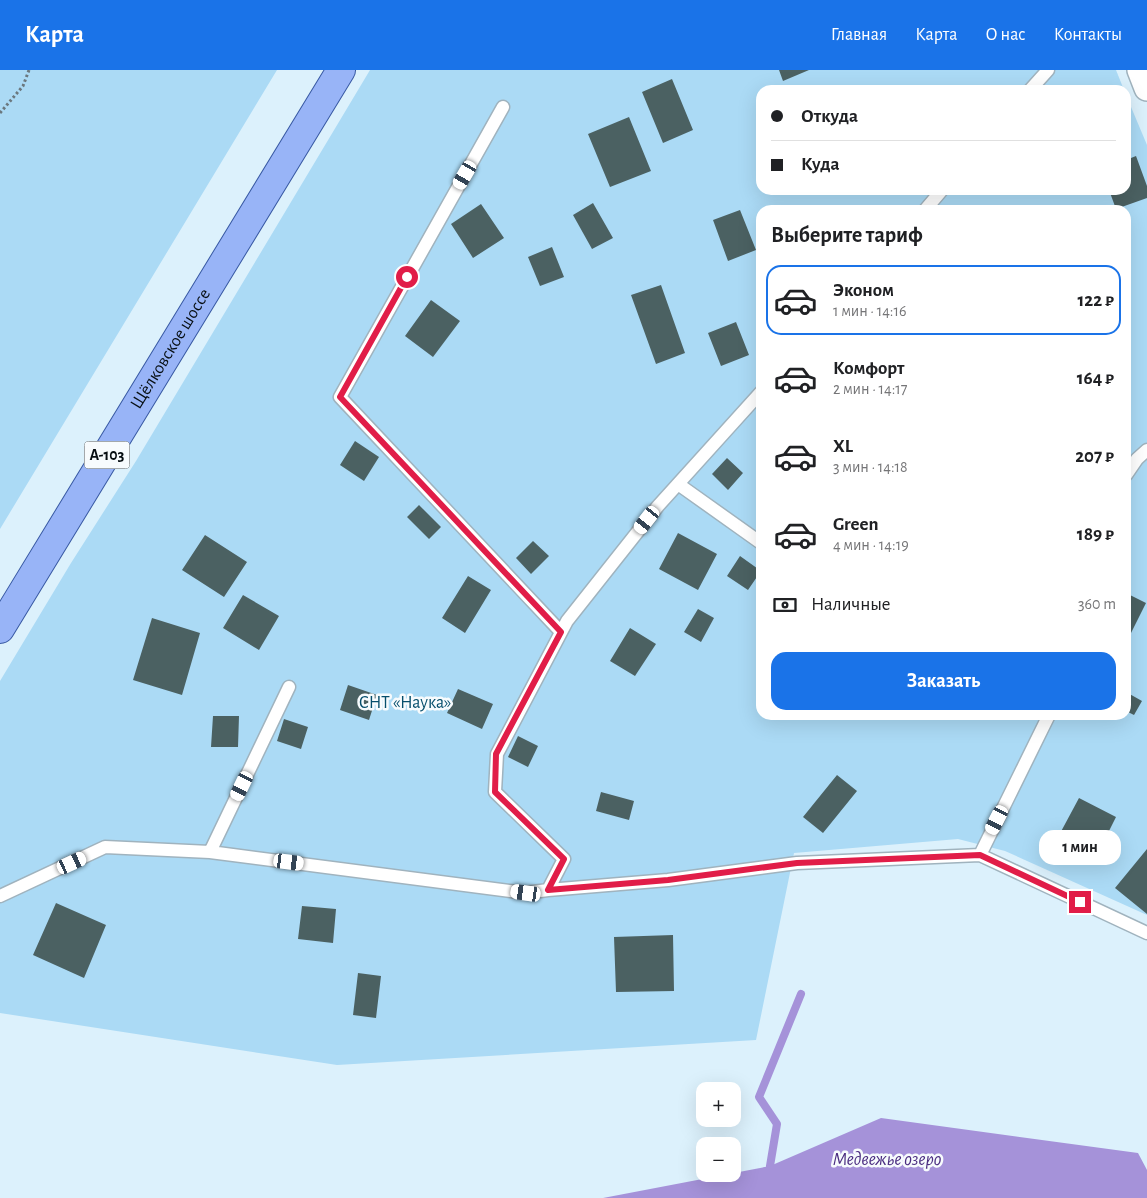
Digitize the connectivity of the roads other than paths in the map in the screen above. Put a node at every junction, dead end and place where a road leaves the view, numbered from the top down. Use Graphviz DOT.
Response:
graph roads {
  1 [pos="341,70"];
  2 [pos="1048,70"];
  3 [pos="1140,70"];
  4 [pos="1034,85"];
  5 [pos="1147,88"];
  6 [pos="503,107"];
  7 [pos="938,195"];
  8 [pos="928,205"];
  9 [pos="756,398"];
  10 [pos="1147,450"];
  11 [pos="1131,468"];
  12 [pos="678,484"];
  13 [pos="756,539"];
  14 [pos="0,629"];
  15 [pos="561,632"];
  16 [pos="289,687"];
  17 [pos="1047,720"];
  18 [pos="210,852"];
  19 [pos="980,855"];
  20 [pos="548,890"];
  21 [pos="0,896"];
  22 [pos="1147,933"];
  1 -- 14 [label="main road, Щёлковское шоссе / А-103"];
  2 -- 4 [label="lane"];
  3 -- 5 [label="street"];
  6 -- 15 [label="lane"];
  7 -- 8 [label="lane"];
  9 -- 12 [label="lane"];
  10 -- 11 [label="lane"];
  12 -- 13 [label="lane"];
  12 -- 15 [label="lane"];
  15 -- 20 [label="lane"];
  16 -- 18 [label="lane"];
  17 -- 19 [label="lane"];
  18 -- 20 [label="lane"];
  18 -- 21 [label="lane"];
  19 -- 20 [label="lane"];
  19 -- 22 [label="lane"];
}
